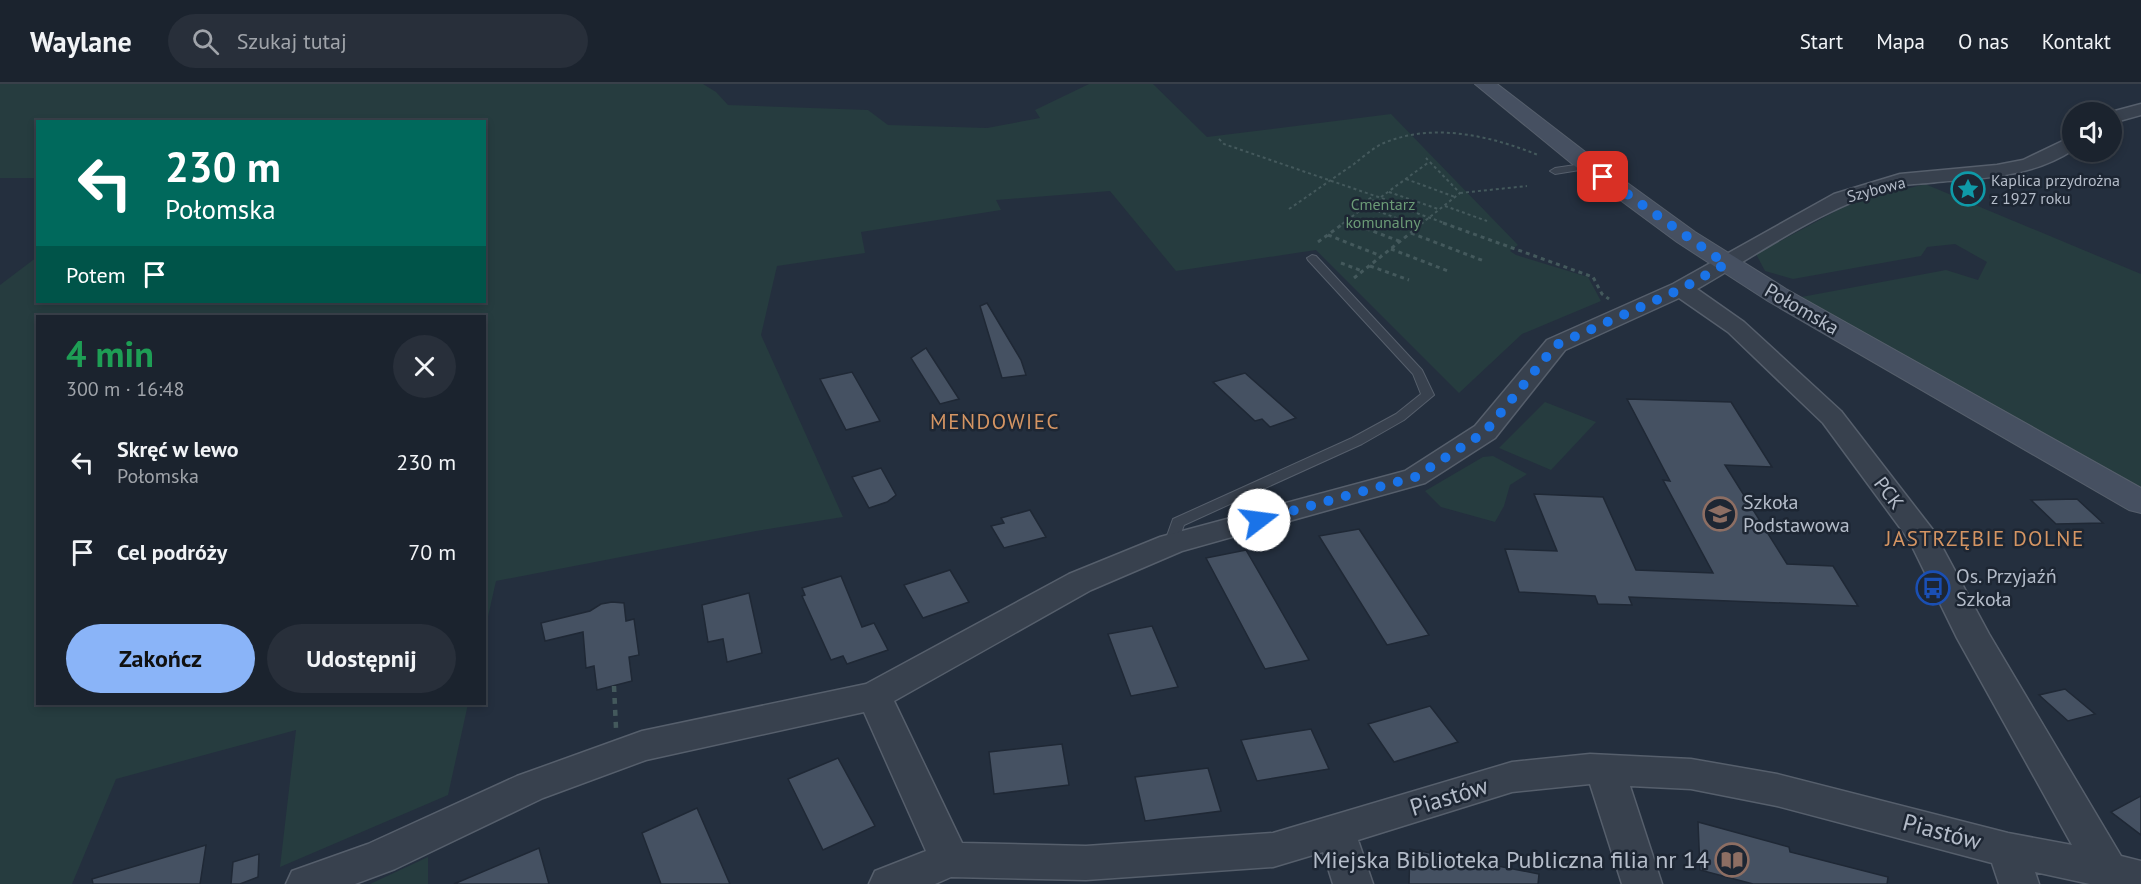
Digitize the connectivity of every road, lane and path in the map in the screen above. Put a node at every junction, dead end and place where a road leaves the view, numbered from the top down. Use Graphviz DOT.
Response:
graph roads {
  1 [pos="1485,84"];
  2 [pos="2141,109"];
  3 [pos="2122,115"];
  4 [pos="1219,139"];
  5 [pos="2062,149"];
  6 [pos="1426,158"];
  7 [pos="1429,162"];
  8 [pos="1590,166"];
  9 [pos="1566,170"];
  10 [pos="1555,171"];
  11 [pos="1406,179"];
  12 [pos="1327,181"];
  13 [pos="1527,186"];
  14 [pos="1388,192"];
  15 [pos="1460,193"];
  16 [pos="1372,196"];
  17 [pos="1381,196"];
  18 [pos="1455,197"];
  19 [pos="1373,201"];
  20 [pos="1383,201"];
  21 [pos="1444,206"];
  22 [pos="1365,207"];
  23 [pos="1289,209"];
  24 [pos="1439,210"];
  25 [pos="1429,218"];
  26 [pos="1347,221"];
  27 [pos="1487,221"];
  28 [pos="1418,226"];
  29 [pos="1410,233"];
  30 [pos="1328,235"];
  31 [pos="1400,241"];
  32 [pos="1318,242"];
  33 [pos="1390,249"];
  34 [pos="1381,256"];
  35 [pos="1312,258"];
  36 [pos="1484,261"];
  37 [pos="1340,262"];
  38 [pos="1726,264"];
  39 [pos="1369,266"];
  40 [pos="1362,271"];
  41 [pos="1448,271"];
  42 [pos="1409,280"];
  43 [pos="1349,282"];
  44 [pos="1681,289"];
  45 [pos="1611,300"];
  46 [pos="2141,502"];
  47 [pos="1171,544"];
  48 [pos="614,686"];
  49 [pos="874,696"];
  50 [pos="617,756"];
  51 [pos="1606,770"];
  52 [pos="1336,832"];
  53 [pos="950,860"];
  54 [pos="2013,867"];
  55 [pos="2124,875"];
  56 [pos="1647,882"];
  57 [pos="306,884"];
  58 [pos="889,884"];
  59 [pos="1353,884"];
  1 -- 8 [label="street, Połomska"];
  2 -- 3 [label="street"];
  4 -- 12 [label="path"];
  5 -- 38 [label="street, Szybowa"];
  6 -- 7 [label="path"];
  7 -- 11 [label="path"];
  7 -- 15 [label="path"];
  8 -- 9 [label="lane"];
  8 -- 38 [label="street, Połomska"];
  9 -- 10 [label="lane"];
  9 -- 12 [label="path"];
  11 -- 14 [label="path"];
  11 -- 18 [label="path"];
  12 -- 16 [label="path"];
  12 -- 23 [label="path"];
  13 -- 15 [label="path"];
  14 -- 17 [label="path"];
  14 -- 24 [label="path"];
  15 -- 18 [label="path"];
  16 -- 17 [label="path"];
  16 -- 19 [label="path"];
  17 -- 20 [label="path"];
  18 -- 21 [label="path"];
  19 -- 20 [label="path"];
  19 -- 22 [label="path"];
  20 -- 25 [label="path"];
  21 -- 24 [label="path"];
  21 -- 27 [label="path"];
  22 -- 26 [label="path"];
  22 -- 28 [label="path"];
  24 -- 25 [label="path"];
  25 -- 28 [label="path"];
  25 -- 45 [label="path"];
  26 -- 30 [label="path"];
  26 -- 31 [label="path"];
  28 -- 29 [label="path"];
  29 -- 31 [label="path"];
  29 -- 36 [label="path"];
  30 -- 32 [label="path"];
  30 -- 34 [label="path"];
  31 -- 33 [label="path"];
  33 -- 34 [label="path"];
  33 -- 41 [label="path"];
  34 -- 39 [label="path"];
  35 -- 47 [label="lane"];
  37 -- 40 [label="path"];
  38 -- 44 [label="street, Szybowa"];
  38 -- 46 [label="street, Połomska"];
  39 -- 40 [label="path"];
  39 -- 42 [label="path"];
  40 -- 43 [label="path"];
  44 -- 47 [label="street, Szybowa"];
  44 -- 55 [label="street, PCK"];
  47 -- 49 [label="street, Szybowa"];
  48 -- 50 [label="path"];
  49 -- 50 [label="street, Szybowa"];
  49 -- 53 [label="street"];
  50 -- 57 [label="street, Szybowa"];
  51 -- 52 [label="street, Piastów"];
  51 -- 54 [label="street, Piastów"];
  51 -- 56 [label="street"];
  52 -- 53 [label="street, Piastów"];
  52 -- 59 [label="street"];
  53 -- 58 [label="street, Piastów"];
  54 -- 55 [label="street, Piastów"];
}
